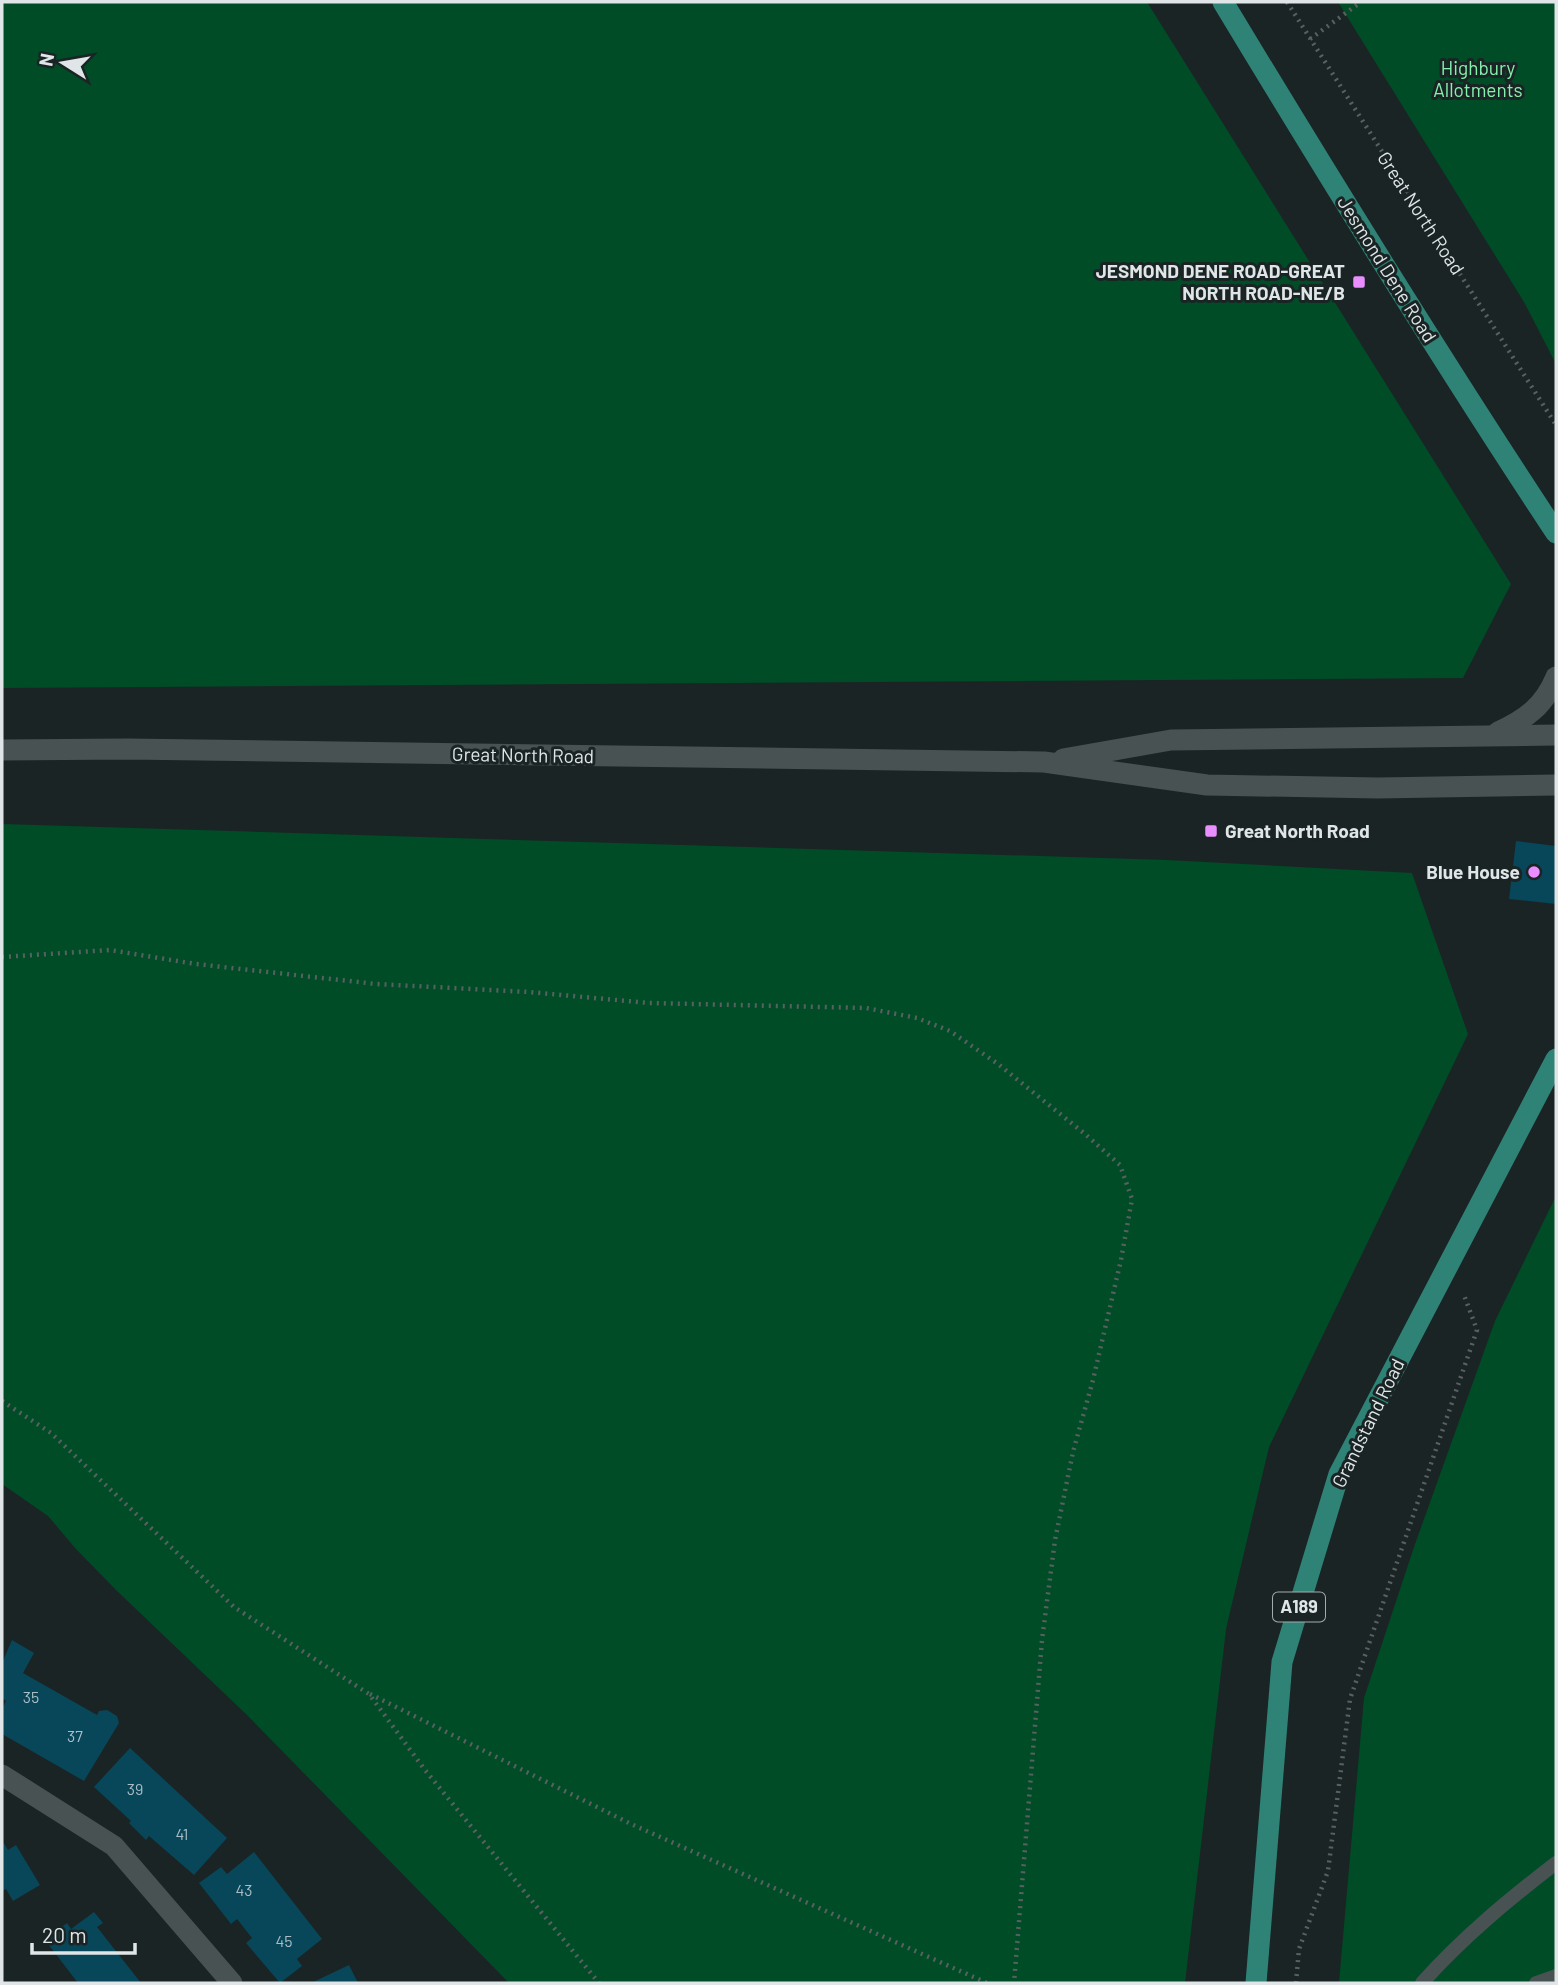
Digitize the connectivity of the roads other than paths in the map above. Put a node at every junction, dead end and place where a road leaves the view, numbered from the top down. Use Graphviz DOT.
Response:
graph roads {
  1 [pos="1223,2"];
  2 [pos="1556,533"];
  3 [pos="1556,677"];
  4 [pos="1556,735"];
  5 [pos="1490,736"];
  6 [pos="2,750"];
  7 [pos="1044,762"];
  8 [pos="1556,785"];
  9 [pos="1556,1059"];
  10 [pos="2,1775"];
  11 [pos="1556,1863"];
  12 [pos="1556,1976"];
  13 [pos="232,1983"];
  14 [pos="1256,1983"];
  15 [pos="1422,1983"];
  16 [pos="1535,1983"];
  1 -- 2 [label="main road, Jesmond Dene Road"];
  3 -- 5 [label="main road"];
  4 -- 5 [label="main road, Great North Road"];
  5 -- 7 [label="main road, Great North Road"];
  6 -- 7 [label="main road, Great North Road"];
  7 -- 8 [label="main road, Great North Road"];
  9 -- 14 [label="main road, Grandstand Road / A189"];
  10 -- 13 [label="main road"];
  11 -- 15 [label="lane"];
  12 -- 16 [label="lane"];
}
